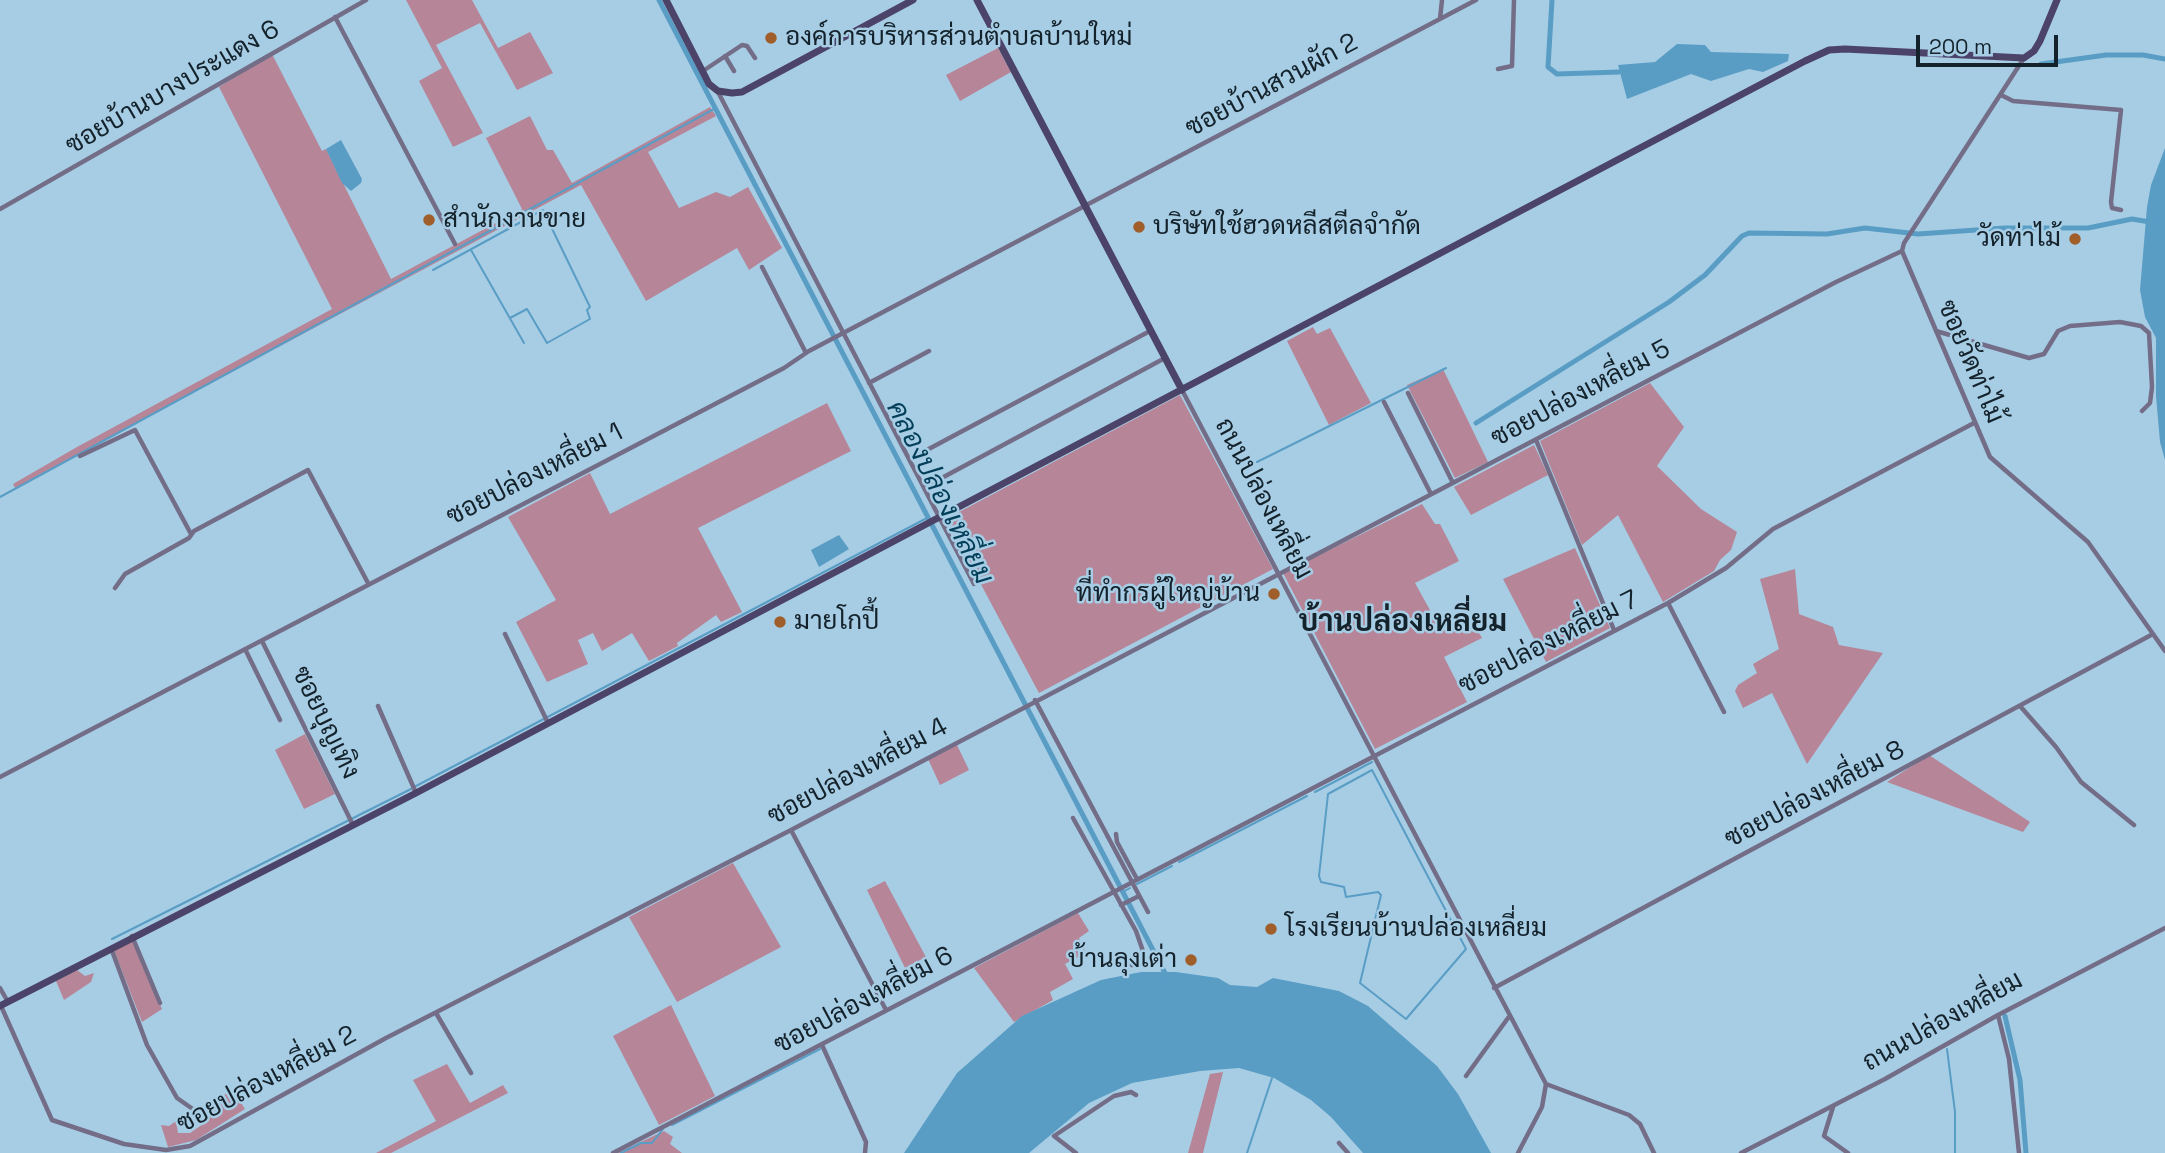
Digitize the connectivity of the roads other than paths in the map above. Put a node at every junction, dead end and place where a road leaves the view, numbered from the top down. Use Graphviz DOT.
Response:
graph roads {
  1 [pos="366,0"];
  2 [pos="666,0"];
  3 [pos="913,0"];
  4 [pos="977,0"];
  5 [pos="1442,0"];
  6 [pos="1476,0"];
  7 [pos="1514,0"];
  8 [pos="2057,0"];
  9 [pos="335,17"];
  10 [pos="1440,19"];
  11 [pos="725,56"];
  12 [pos="755,58"];
  13 [pos="2024,58"];
  14 [pos="1498,69"];
  15 [pos="703,71"];
  16 [pos="734,71"];
  17 [pos="718,91"];
  18 [pos="2001,95"];
  19 [pos="1087,206"];
  20 [pos="0,209"];
  21 [pos="2121,210"];
  22 [pos="455,244"];
  23 [pos="1902,251"];
  24 [pos="762,267"];
  25 [pos="1151,330"];
  26 [pos="1936,330"];
  27 [pos="844,333"];
  28 [pos="929,351"];
  29 [pos="806,353"];
  30 [pos="1165,358"];
  31 [pos="869,383"];
  32 [pos="1182,390"];
  33 [pos="1408,393"];
  34 [pos="1384,402"];
  35 [pos="2142,411"];
  36 [pos="1974,423"];
  37 [pos="1536,440"];
  38 [pos="80,456"];
  39 [pos="910,459"];
  40 [pos="1453,482"];
  41 [pos="925,487"];
  42 [pos="1431,494"];
  43 [pos="934,521"];
  44 [pos="191,534"];
  45 [pos="1278,572"];
  46 [pos="368,583"];
  47 [pos="974,584"];
  48 [pos="115,588"];
  49 [pos="1668,603"];
  50 [pos="1614,630"];
  51 [pos="505,634"];
  52 [pos="2153,634"];
  53 [pos="262,641"];
  54 [pos="245,649"];
  55 [pos="2165,651"];
  56 [pos="1035,700"];
  57 [pos="379,706"];
  58 [pos="2020,706"];
  59 [pos="1724,712"];
  60 [pos="547,719"];
  61 [pos="280,720"];
  62 [pos="1373,757"];
  63 [pos="0,776"];
  64 [pos="416,793"];
  65 [pos="1073,818"];
  66 [pos="352,823"];
  67 [pos="2134,825"];
  68 [pos="791,830"];
  69 [pos="1116,834"];
  70 [pos="1132,881"];
  71 [pos="1114,891"];
  72 [pos="1136,897"];
  73 [pos="1123,904"];
  74 [pos="1148,912"];
  75 [pos="2165,928"];
  76 [pos="132,936"];
  77 [pos="110,947"];
  78 [pos="1132,965"];
  79 [pos="0,988"];
  80 [pos="1494,988"];
  81 [pos="160,1003"];
  82 [pos="453,1003"];
  83 [pos="3,1004"];
  84 [pos="886,1010"];
  85 [pos="436,1013"];
  86 [pos="1998,1014"];
  87 [pos="1508,1018"];
  88 [pos="822,1045"];
  89 [pos="471,1073"];
  90 [pos="1466,1076"];
  91 [pos="1546,1084"];
  92 [pos="1136,1095"];
  93 [pos="1833,1106"];
  94 [pos="197,1112"];
  95 [pos="1339,1143"];
  96 [pos="613,1153"];
  97 [pos="864,1153"];
  98 [pos="1076,1153"];
  99 [pos="1348,1153"];
  100 [pos="1518,1153"];
  101 [pos="1654,1153"];
  102 [pos="1741,1153"];
  103 [pos="1848,1153"];
  104 [pos="2019,1153"];
  1 -- 9 [label="street, ซอยบ้านบางประแดง 6"];
  2 -- 15 [label="street"];
  3 -- 17 [label="street"];
  4 -- 19 [label="street, ถนนปล่องเหลี่ยม"];
  5 -- 10 [label="street"];
  6 -- 10 [label="street, ซอยบ้านสวนผัก 2"];
  7 -- 14 [label="street"];
  8 -- 13 [label="street"];
  9 -- 20 [label="street, ซอยบ้านบางประแดง 6"];
  9 -- 22 [label="street"];
  10 -- 19 [label="street, ซอยบ้านสวนผัก 2"];
  11 -- 12 [label="street"];
  11 -- 15 [label="street"];
  11 -- 16 [label="street"];
  13 -- 18 [label="street"];
  13 -- 32 [label="street"];
  15 -- 17 [label="street"];
  17 -- 27 [label="street"];
  18 -- 21 [label="street"];
  18 -- 23 [label="street"];
  19 -- 25 [label="street, ถนนปล่องเหลี่ยม"];
  19 -- 27 [label="street, ซอยปล่องเหลี่ยม 1"];
  23 -- 26 [label="street, ซอยวัดท่าไม้"];
  23 -- 37 [label="street, ซอยปล่องเหลี่ยม 5"];
  24 -- 29 [label="street"];
  25 -- 30 [label="street, ถนนปล่องเหลี่ยม"];
  25 -- 39 [label="street"];
  26 -- 35 [label="street"];
  26 -- 36 [label="street, ซอยวัดท่าไม้"];
  27 -- 29 [label="street, ซอยปล่องเหลี่ยม 1"];
  27 -- 31 [label="street"];
  28 -- 31 [label="street"];
  29 -- 46 [label="street, ซอยปล่องเหลี่ยม 1"];
  30 -- 32 [label="street, ถนนปล่องเหลี่ยม"];
  30 -- 41 [label="street"];
  31 -- 39 [label="street"];
  32 -- 43 [label="street"];
  32 -- 45 [label="street, ถนนปล่องเหลี่ยม"];
  33 -- 40 [label="street"];
  34 -- 42 [label="street"];
  36 -- 49 [label="street, ซอยปล่องเหลี่ยม 7"];
  36 -- 52 [label="street, ซอยวัดท่าไม้"];
  37 -- 40 [label="street, ซอยปล่องเหลี่ยม 5"];
  37 -- 50 [label="street"];
  38 -- 44 [label="street"];
  39 -- 41 [label="street"];
  40 -- 42 [label="street, ซอยปล่องเหลี่ยม 5"];
  41 -- 43 [label="street"];
  42 -- 45 [label="street, ซอยปล่องเหลี่ยม 5"];
  43 -- 47 [label="street"];
  43 -- 60 [label="street"];
  44 -- 46 [label="street"];
  44 -- 48 [label="street"];
  45 -- 56 [label="street, ซอยปล่องเหลี่ยม 4"];
  45 -- 62 [label="street, ถนนปล่องเหลี่ยม"];
  46 -- 53 [label="street, ซอยปล่องเหลี่ยม 1"];
  49 -- 50 [label="street, ซอยปล่องเหลี่ยม 7"];
  49 -- 59 [label="street"];
  50 -- 62 [label="street, ซอยปล่องเหลี่ยม 7"];
  51 -- 60 [label="street"];
  52 -- 55 [label="street, ซอยวัดท่าไม้"];
  52 -- 58 [label="street, ซอยปล่องเหลี่ยม 8"];
  53 -- 54 [label="street, ซอยปล่องเหลี่ยม 1"];
  53 -- 66 [label="street, ซอยบุญเทิง"];
  54 -- 61 [label="street"];
  54 -- 63 [label="street, ซอยปล่องเหลี่ยม 1"];
  56 -- 68 [label="street, ซอยปล่องเหลี่ยม 4"];
  56 -- 70 [label="street"];
  57 -- 64 [label="street"];
  58 -- 67 [label="street"];
  58 -- 80 [label="street, ซอยปล่องเหลี่ยม 8"];
  60 -- 64 [label="street"];
  62 -- 70 [label="street, ซอยปล่องเหลี่ยม 7"];
  62 -- 80 [label="street, ถนนปล่องเหลี่ยม"];
  64 -- 66 [label="street"];
  65 -- 71 [label="street"];
  66 -- 76 [label="street"];
  68 -- 82 [label="street, ซอยปล่องเหลี่ยม 4"];
  68 -- 84 [label="street"];
  69 -- 70 [label="street"];
  70 -- 71 [label="street, ซอยปล่องเหลี่ยม 6"];
  70 -- 72 [label="street"];
  71 -- 73 [label="street"];
  71 -- 84 [label="street, ซอยปล่องเหลี่ยม 6"];
  72 -- 73 [label="street"];
  72 -- 74 [label="street"];
  73 -- 78 [label="street"];
  75 -- 86 [label="street, ถนนปล่องเหลี่ยม"];
  76 -- 77 [label="street"];
  76 -- 81 [label="street"];
  77 -- 83 [label="street"];
  77 -- 94 [label="street"];
  79 -- 83 [label="street"];
  80 -- 87 [label="street, ถนนปล่องเหลี่ยม"];
  82 -- 85 [label="street, ซอยปล่องเหลี่ยม 2"];
  83 -- 85 [label="street, ซอยปล่องเหลี่ยม 2"];
  84 -- 88 [label="street, ซอยปล่องเหลี่ยม 6"];
  85 -- 89 [label="street"];
  86 -- 93 [label="street, ถนนปล่องเหลี่ยม"];
  86 -- 104 [label="street"];
  87 -- 90 [label="street"];
  87 -- 91 [label="street, ถนนปล่องเหลี่ยม"];
  88 -- 96 [label="street, ซอยปล่องเหลี่ยม 6"];
  88 -- 97 [label="street"];
  91 -- 100 [label="street"];
  91 -- 101 [label="street"];
  92 -- 98 [label="street"];
  93 -- 102 [label="street, ถนนปล่องเหลี่ยม"];
  93 -- 103 [label="street"];
  95 -- 99 [label="street"];
}
